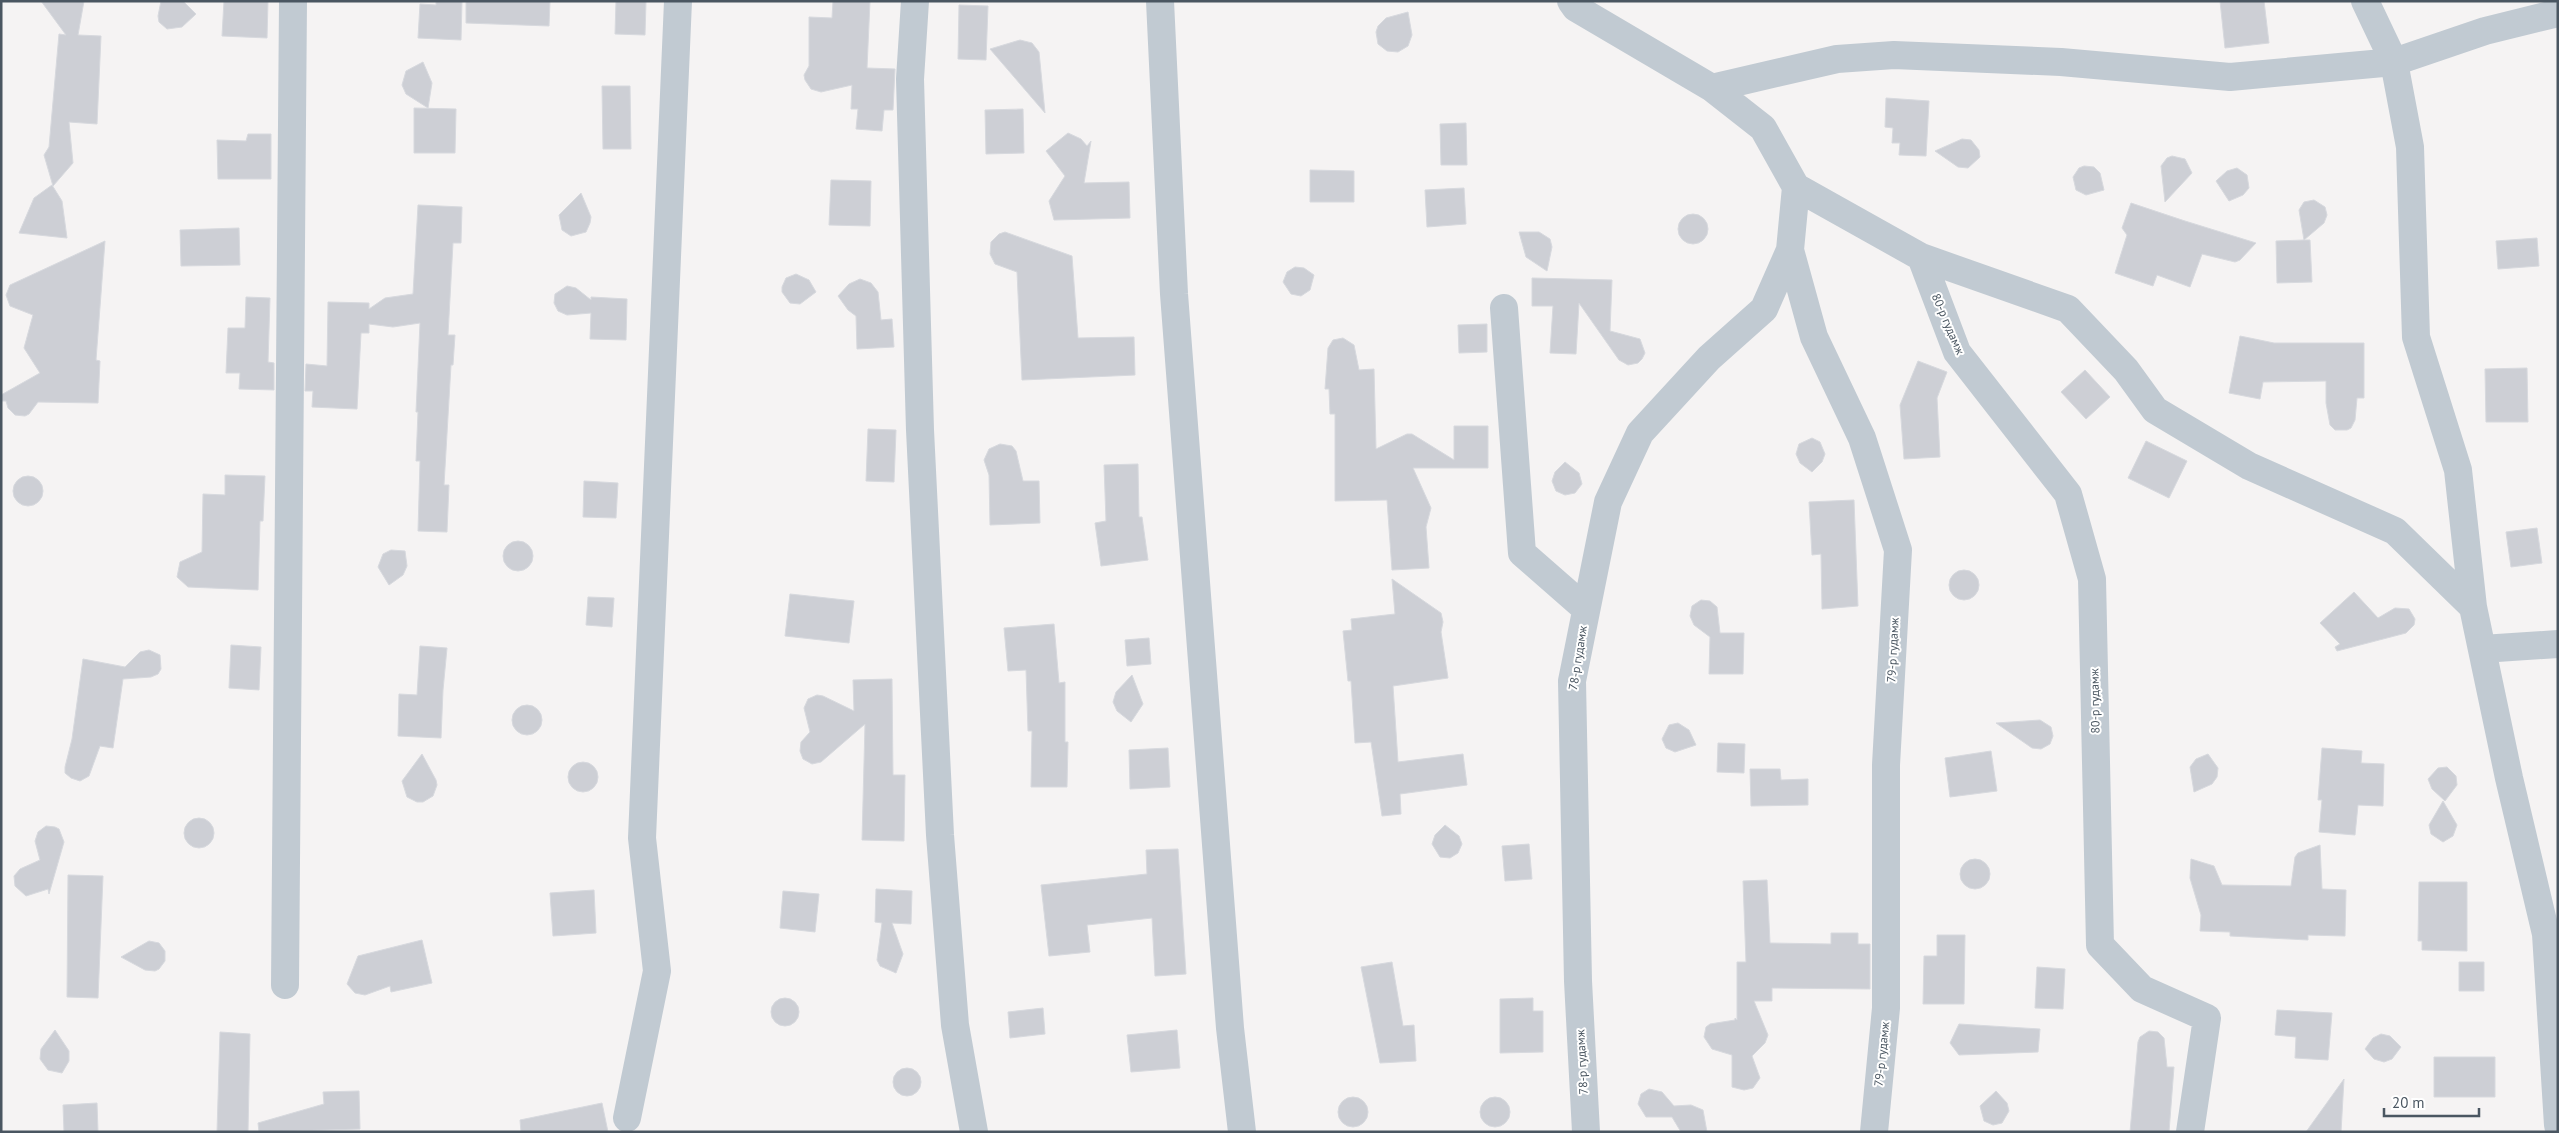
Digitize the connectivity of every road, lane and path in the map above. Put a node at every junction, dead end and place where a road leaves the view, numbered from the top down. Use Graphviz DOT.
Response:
graph roads {
  1 [pos="293,1"];
  2 [pos="678,1"];
  3 [pos="915,1"];
  4 [pos="1160,1"];
  5 [pos="1571,1"];
  6 [pos="2365,1"];
  7 [pos="2558,13"];
  8 [pos="2394,62"];
  9 [pos="1712,88"];
  10 [pos="1796,187"];
  11 [pos="1790,250"];
  12 [pos="1922,257"];
  13 [pos="1504,308"];
  14 [pos="2473,607"];
  15 [pos="1586,608"];
  16 [pos="2558,644"];
  17 [pos="2482,649"];
  18 [pos="285,985"];
  19 [pos="627,1118"];
  20 [pos="2558,1126"];
  21 [pos="974,1132"];
  22 [pos="1242,1132"];
  23 [pos="1586,1132"];
  24 [pos="1874,1132"];
  25 [pos="2190,1132"];
  1 -- 18 [label="street"];
  2 -- 19 [label="street"];
  3 -- 21 [label="street"];
  4 -- 22 [label="street"];
  5 -- 9 [label="street"];
  6 -- 8 [label="street"];
  7 -- 8 [label="street"];
  8 -- 9 [label="street"];
  8 -- 14 [label="street"];
  9 -- 10 [label="street"];
  10 -- 11 [label="street, 79-р гудамж"];
  10 -- 12 [label="street"];
  11 -- 15 [label="street, 78-р гудамж"];
  11 -- 24 [label="street, 79-р гудамж"];
  12 -- 14 [label="street"];
  12 -- 25 [label="street, 80-р гудамж"];
  13 -- 15 [label="street"];
  14 -- 17 [label="street"];
  15 -- 23 [label="street, 78-р гудамж"];
  16 -- 17 [label="street"];
  17 -- 20 [label="street"];
}
